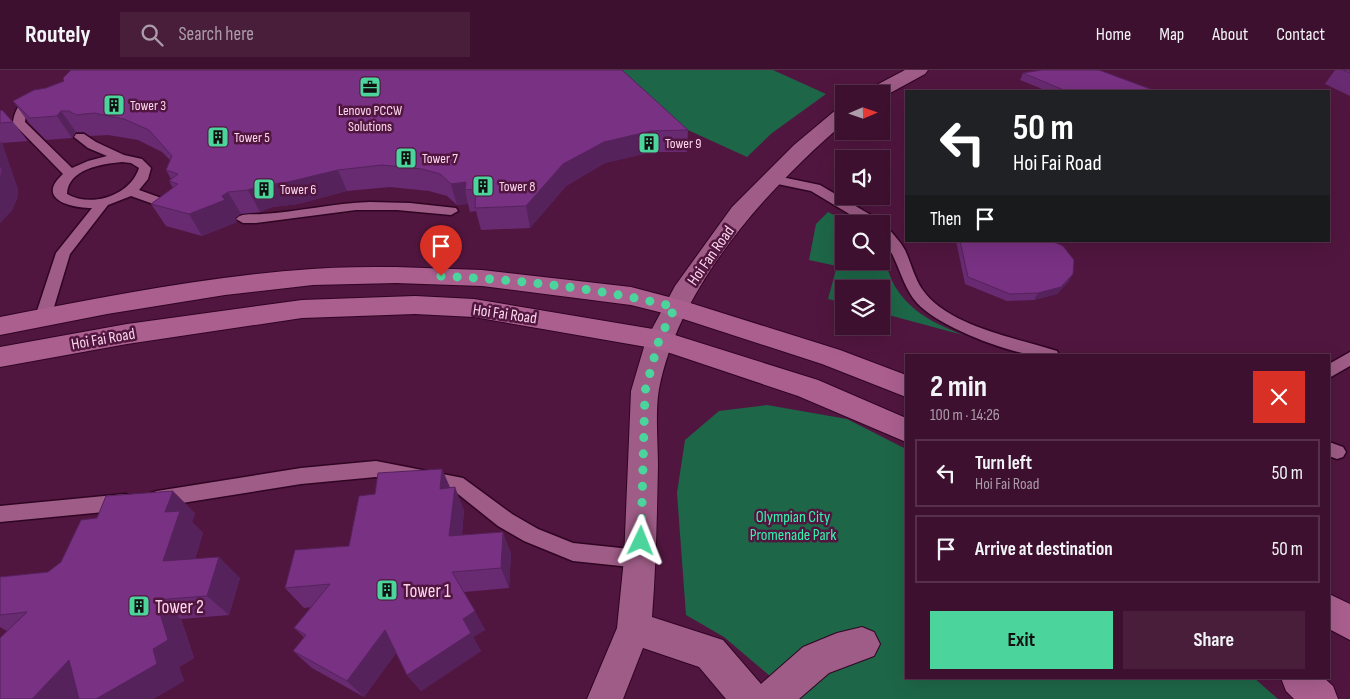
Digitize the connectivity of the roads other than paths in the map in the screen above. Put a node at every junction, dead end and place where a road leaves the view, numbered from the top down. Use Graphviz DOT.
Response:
graph roads {
  1 [pos="919,70"];
  2 [pos="890,85"];
  3 [pos="45,90"];
  4 [pos="835,120"];
  5 [pos="80,137"];
  6 [pos="122,158"];
  7 [pos="71,174"];
  8 [pos="772,179"];
  9 [pos="130,191"];
  10 [pos="104,202"];
  11 [pos="173,208"];
  12 [pos="451,211"];
  13 [pos="861,215"];
  14 [pos="243,219"];
  15 [pos="890,240"];
  16 [pos="675,307"];
  17 [pos="44,318"];
  18 [pos="0,326"];
  19 [pos="659,340"];
  20 [pos="1048,354"];
  21 [pos="0,357"];
  22 [pos="1350,358"];
  23 [pos="1330,371"];
  24 [pos="905,386"];
  25 [pos="905,430"];
  26 [pos="0,514"];
  27 [pos="640,559"];
  28 [pos="1330,611"];
  29 [pos="1350,623"];
  30 [pos="634,628"];
  31 [pos="862,644"];
  32 [pos="1300,679"];
  33 [pos="605,699"];
  34 [pos="750,699"];
  35 [pos="772,699"];
  36 [pos="1320,699"];
  1 -- 2 [label="street"];
  3 -- 7 [label="lane"];
  4 -- 8 [label="street, Hoi Fan Road"];
  5 -- 6 [label="lane"];
  6 -- 7 [label="lane"];
  6 -- 9 [label="lane"];
  7 -- 10 [label="lane"];
  8 -- 13 [label="lane"];
  8 -- 16 [label="street, Hoi Fan Road"];
  9 -- 10 [label="lane"];
  9 -- 11 [label="lane"];
  10 -- 17 [label="lane"];
  12 -- 14 [label="lane"];
  15 -- 20 [label="lane"];
  16 -- 17 [label="street, Hoi Fai Road"];
  16 -- 19 [label="street, Hoi Fan Road"];
  16 -- 24 [label="street, Hoi Fai Road"];
  17 -- 18 [label="street, Hoi Fai Road"];
  19 -- 21 [label="street, Hoi Fai Road"];
  19 -- 25 [label="street, Hoi Fai Road"];
  19 -- 27 [label="street, Hoi Fan Road"];
  22 -- 23 [label="lane"];
  26 -- 27 [label="lane"];
  27 -- 30 [label="street, Hoi Fan Road"];
  28 -- 29 [label="street"];
  30 -- 33 [label="street, Hoi Fan Road"];
  30 -- 34 [label="street"];
  31 -- 35 [label="street"];
  32 -- 36 [label="street"];
}
